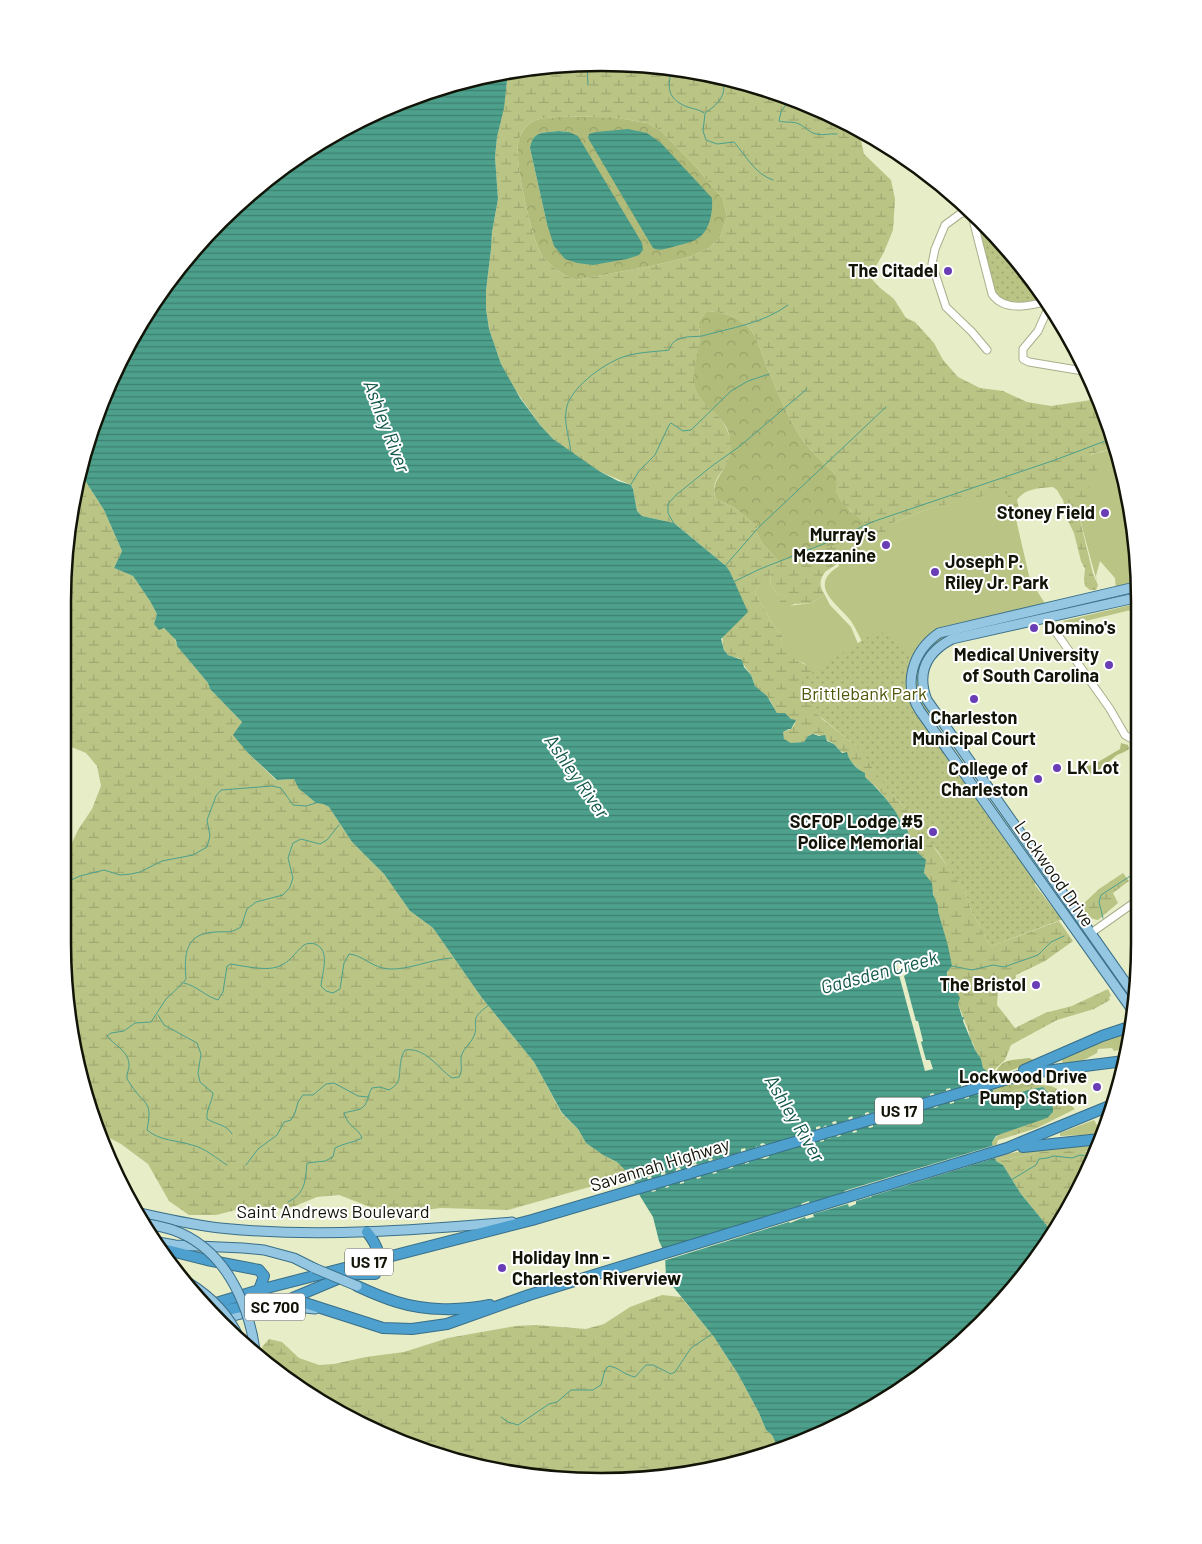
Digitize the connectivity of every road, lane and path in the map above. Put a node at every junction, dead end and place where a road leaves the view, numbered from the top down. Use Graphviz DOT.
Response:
graph roads {
  1 [pos="962,213"];
  2 [pos="974,225"];
  3 [pos="1039,304"];
  4 [pos="1045,313"];
  5 [pos="988,350"];
  6 [pos="1077,370"];
  7 [pos="1131,588"];
  8 [pos="1131,599"];
  9 [pos="1036,610"];
  10 [pos="1045,618"];
  11 [pos="978,623"];
  12 [pos="980,633"];
  13 [pos="946,728"];
  14 [pos="936,735"];
  15 [pos="1131,738"];
  16 [pos="992,792"];
  17 [pos="982,799"];
  18 [pos="1021,834"];
  19 [pos="1011,840"];
  20 [pos="1053,879"];
  21 [pos="1043,886"];
  22 [pos="1131,905"];
  23 [pos="1091,933"];
  24 [pos="1081,940"];
  25 [pos="1129,988"];
  26 [pos="1128,996"];
  27 [pos="1123,998"];
  28 [pos="1127,1003"];
  29 [pos="1124,1029"];
  30 [pos="1117,1063"];
  31 [pos="1001,1081"];
  32 [pos="1104,1108"];
  33 [pos="1092,1140"];
  34 [pos="1005,1149"];
  35 [pos="146,1214"];
  36 [pos="532,1220"];
  37 [pos="153,1225"];
  38 [pos="366,1232"];
  39 [pos="166,1244"];
  40 [pos="171,1251"];
  41 [pos="378,1260"];
  42 [pos="357,1286"];
  43 [pos="260,1290"];
  44 [pos="206,1295"];
  45 [pos="530,1295"];
  46 [pos="282,1302"];
  47 [pos="213,1304"];
  48 [pos="220,1311"];
  49 [pos="334,1311"];
  50 [pos="226,1318"];
  51 [pos="227,1319"];
  52 [pos="252,1341"];
  1 -- 5 [label="street"];
  2 -- 3 [label="street"];
  4 -- 6 [label="street"];
  7 -- 9 [label="main road, Lockwood Drive"];
  8 -- 10 [label="main road, Lockwood Drive"];
  9 -- 10 [label="main road"];
  9 -- 11 [label="main road, Lockwood Drive"];
  10 -- 12 [label="main road, Lockwood Drive"];
  10 -- 15 [label="street"];
  11 -- 12 [label="main road"];
  11 -- 14 [label="main road, Lockwood Drive"];
  12 -- 13 [label="main road, Lockwood Drive"];
  13 -- 14 [label="main road"];
  13 -- 16 [label="main road, Lockwood Drive"];
  14 -- 17 [label="main road, Lockwood Drive"];
  16 -- 17 [label="main road"];
  16 -- 18 [label="main road, Lockwood Drive"];
  17 -- 19 [label="main road, Lockwood Drive"];
  18 -- 19 [label="main road"];
  18 -- 20 [label="main road, Lockwood Drive"];
  19 -- 21 [label="main road, Lockwood Drive"];
  20 -- 21 [label="main road"];
  20 -- 23 [label="main road, Lockwood Drive"];
  21 -- 24 [label="main road, Lockwood Drive"];
  22 -- 23 [label="street"];
  23 -- 24 [label="main road"];
  23 -- 25 [label="main road, Lockwood Drive"];
  24 -- 27 [label="main road, Lockwood Drive"];
  26 -- 27 [label="main road"];
  27 -- 28 [label="main road, Lockwood Drive"];
  29 -- 31 [label="highway"];
  30 -- 31 [label="highway, Savannah Highway / US 17"];
  31 -- 36 [label="highway, Savannah Highway / US 17"];
  32 -- 34 [label="highway"];
  33 -- 34 [label="highway"];
  34 -- 45 [label="highway"];
  35 -- 38 [label="main road, Saint Andrews Boulevard"];
  36 -- 38 [label="main road, Saint Andrews Boulevard"];
  36 -- 41 [label="highway, Savannah Highway / US 17"];
  37 -- 52 [label="main road, bridge"];
  38 -- 41 [label="highway"];
  39 -- 42 [label="main road, Saint Andrews Boulevard, bridge"];
  40 -- 43 [label="highway"];
  41 -- 43 [label="highway, Savannah Highway / US 17"];
  41 -- 46 [label="highway"];
  42 -- 45 [label="highway"];
  43 -- 47 [label="highway, Savannah Highway / US 17"];
  44 -- 51 [label="main road, bridge"];
  45 -- 49 [label="highway"];
  46 -- 48 [label="highway"];
  46 -- 49 [label="highway"];
  49 -- 50 [label="main road, SC 700"];
}
